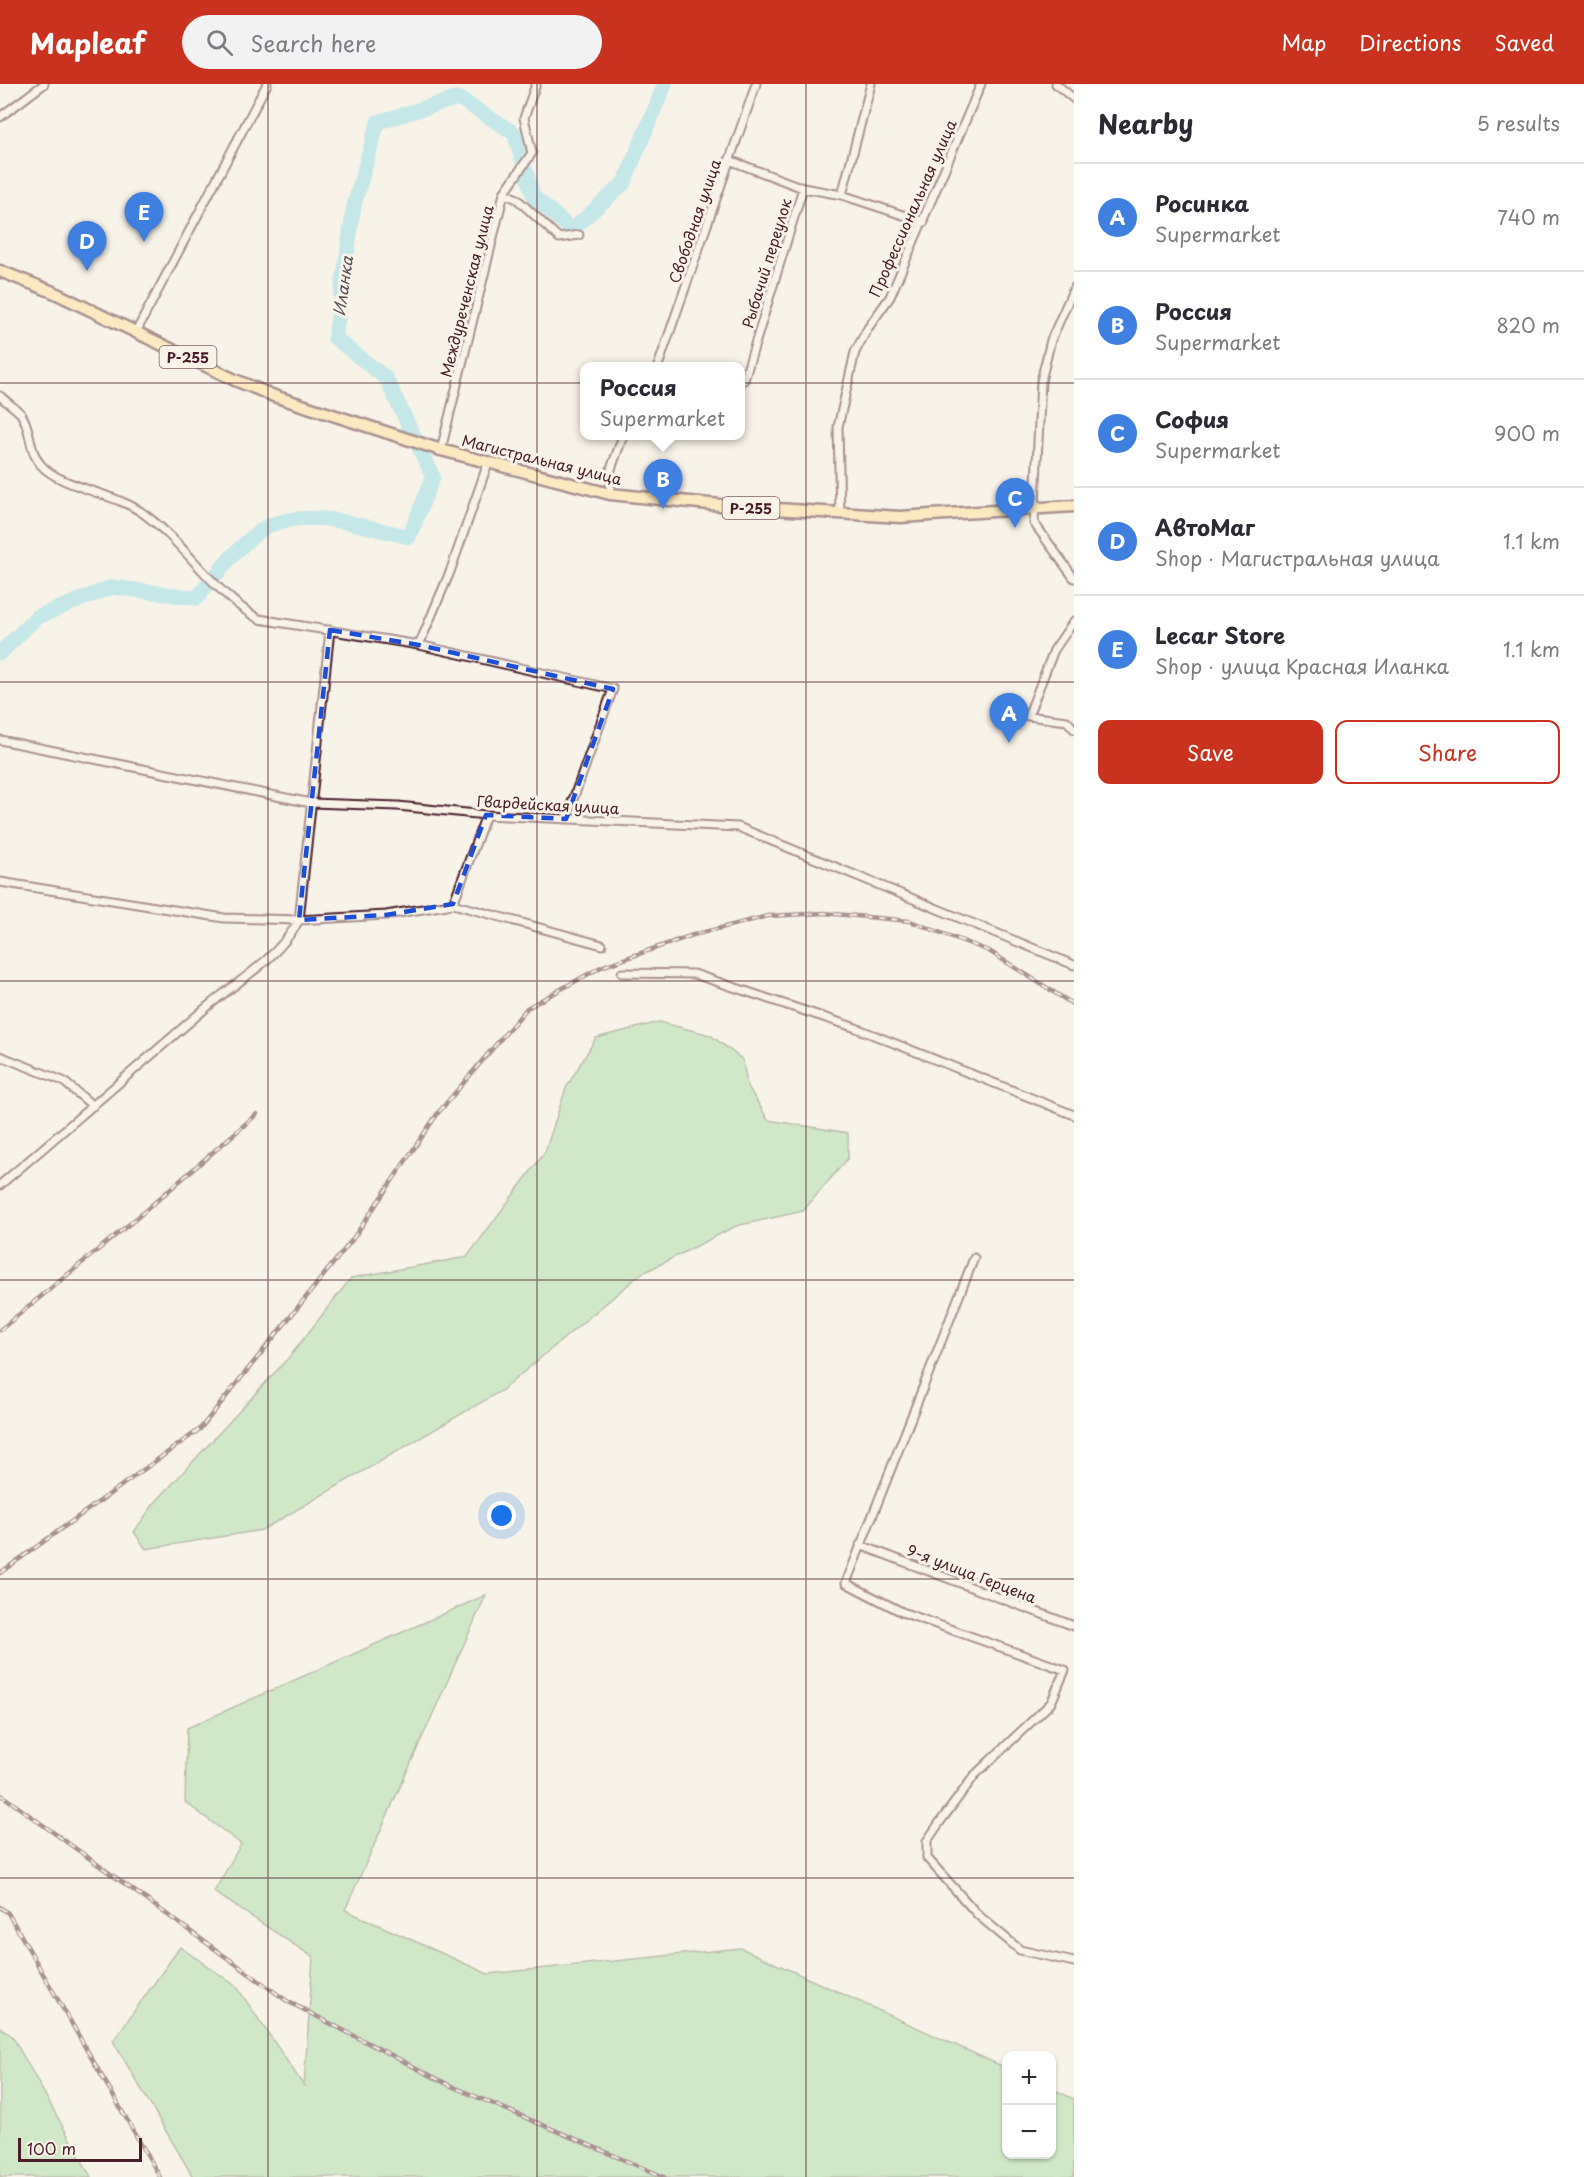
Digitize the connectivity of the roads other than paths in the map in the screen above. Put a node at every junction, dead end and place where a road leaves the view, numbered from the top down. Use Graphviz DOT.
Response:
graph roads {
  1 [pos="44,84"];
  2 [pos="267,84"];
  3 [pos="536,84"];
  4 [pos="756,84"];
  5 [pos="871,84"];
  6 [pos="981,84"];
  7 [pos="1056,84"];
  8 [pos="1074,99"];
  9 [pos="0,117"];
  10 [pos="729,160"];
  11 [pos="803,188"];
  12 [pos="504,193"];
  13 [pos="842,195"];
  14 [pos="924,222"];
  15 [pos="579,235"];
  16 [pos="0,271"];
  17 [pos="1074,288"];
  18 [pos="1066,307"];
  19 [pos="1074,310"];
  20 [pos="136,332"];
  21 [pos="659,362"];
  22 [pos="745,377"];
  23 [pos="0,396"];
  24 [pos="621,440"];
  25 [pos="437,449"];
  26 [pos="488,463"];
  27 [pos="610,494"];
  28 [pos="1074,506"];
  29 [pos="1034,509"];
  30 [pos="840,514"];
  31 [pos="1074,578"];
  32 [pos="1074,621"];
  33 [pos="330,630"];
  34 [pos="419,645"];
  35 [pos="1074,729"];
  36 [pos="0,740"];
  37 [pos="311,803"];
  38 [pos="486,815"];
  39 [pos="566,819"];
  40 [pos="0,882"];
  41 [pos="453,904"];
  42 [pos="299,920"];
  43 [pos="602,945"];
  44 [pos="1074,965"];
  45 [pos="622,973"];
  46 [pos="0,1056"];
  47 [pos="93,1106"];
  48 [pos="1074,1115"];
  49 [pos="0,1185"];
  50 [pos="974,1258"];
  51 [pos="860,1545"];
  52 [pos="1074,1626"];
  53 [pos="1074,1962"];
  1 -- 9 [label="street"];
  2 -- 20 [label="street"];
  3 -- 12 [label="street"];
  4 -- 10 [label="street, Свободная улица"];
  5 -- 13 [label="street"];
  6 -- 14 [label="street, Профессиональная улица"];
  7 -- 8 [label="street"];
  10 -- 11 [label="street"];
  10 -- 21 [label="street, Свободная улица"];
  11 -- 13 [label="street"];
  11 -- 22 [label="street, Рыбачий переулок"];
  12 -- 15 [label="street, Междуреченская улица"];
  12 -- 25 [label="street, Междуреченская улица"];
  13 -- 14 [label="street"];
  14 -- 30 [label="street, Профессиональная улица"];
  16 -- 20 [label="main road, Р-255"];
  17 -- 18 [label="street"];
  18 -- 19 [label="street"];
  18 -- 29 [label="street"];
  20 -- 25 [label="main road, Р-255"];
  23 -- 33 [label="street"];
  24 -- 27 [label="street"];
  25 -- 26 [label="main road, Магистральная улица / Р-255"];
  26 -- 27 [label="main road, Магистральная улица / Р-255"];
  26 -- 34 [label="street"];
  27 -- 30 [label="main road, Магистральная улица / Р-255"];
  28 -- 29 [label="main road, Магистральная улица / Р-255"];
  29 -- 30 [label="main road, Магистральная улица / Р-255"];
  29 -- 31 [label="street"];
  32 -- 35 [label="street"];
  33 -- 34 [label="street"];
  33 -- 37 [label="street"];
  34 -- 39 [label="street"];
  36 -- 37 [label="street, Гвардейская улица"];
  37 -- 38 [label="street, Гвардейская улица"];
  37 -- 42 [label="street"];
  38 -- 39 [label="street, Гвардейская улица"];
  38 -- 41 [label="street"];
  39 -- 44 [label="street, Гвардейская улица"];
  40 -- 42 [label="street"];
  41 -- 42 [label="street"];
  41 -- 43 [label="street"];
  42 -- 47 [label="street"];
  45 -- 48 [label="street"];
  46 -- 47 [label="street"];
  47 -- 49 [label="street"];
  50 -- 51 [label="street"];
  51 -- 52 [label="street, 9-я улица Герцена"];
  51 -- 53 [label="street"];
}
